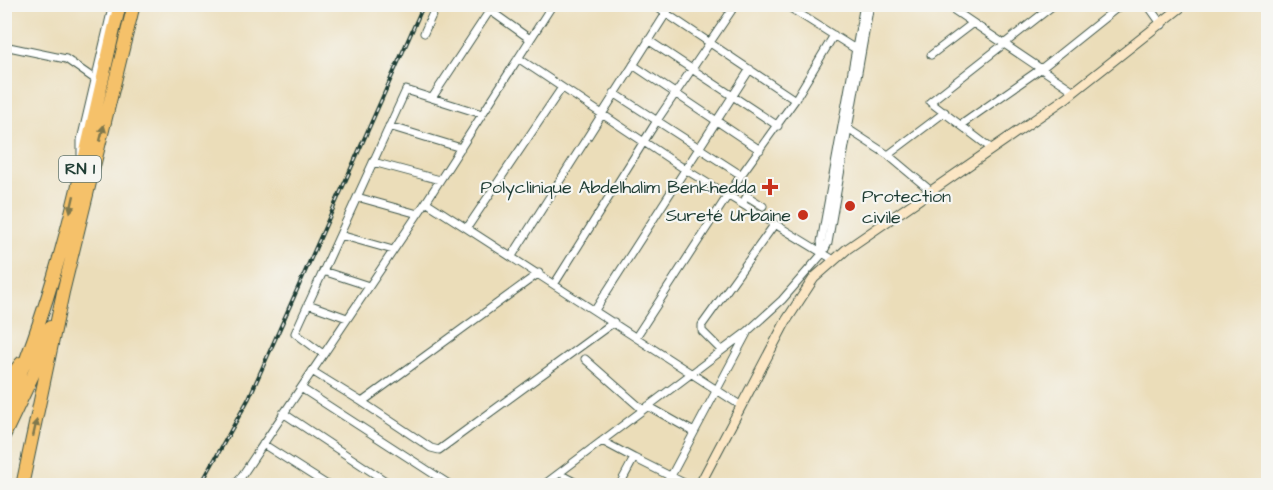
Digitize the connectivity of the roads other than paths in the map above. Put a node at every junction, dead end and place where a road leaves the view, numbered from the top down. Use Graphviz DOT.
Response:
graph roads {
  1 [pos="113,4"];
  2 [pos="120,4"];
  3 [pos="134,4"];
  4 [pos="437,4"];
  5 [pos="481,4"];
  6 [pos="553,4"];
  7 [pos="652,4"];
  8 [pos="672,4"];
  9 [pos="720,4"];
  10 [pos="784,4"];
  11 [pos="864,4"];
  12 [pos="870,4"];
  13 [pos="945,4"];
  14 [pos="1055,4"];
  15 [pos="1122,4"];
  16 [pos="1147,4"];
  17 [pos="1181,6"];
  18 [pos="492,7"];
  19 [pos="733,8"];
  20 [pos="665,14"];
  21 [pos="973,23"];
  22 [pos="1162,25"];
  23 [pos="424,33"];
  24 [pos="834,35"];
  25 [pos="530,39"];
  26 [pos="648,40"];
  27 [pos="709,42"];
  28 [pos="1005,43"];
  29 [pos="4,46"];
  30 [pos="858,51"];
  31 [pos="932,55"];
  32 [pos="518,58"];
  33 [pos="633,65"];
  34 [pos="1042,68"];
  35 [pos="691,69"];
  36 [pos="750,69"];
  37 [pos="96,80"];
  38 [pos="561,89"];
  39 [pos="1074,91"];
  40 [pos="614,93"];
  41 [pos="674,95"];
  42 [pos="731,97"];
  43 [pos="432,98"];
  44 [pos="795,99"];
  45 [pos="945,112"];
  46 [pos="602,113"];
  47 [pos="482,114"];
  48 [pos="657,119"];
  49 [pos="715,121"];
  50 [pos="962,124"];
  51 [pos="389,126"];
  52 [pos="778,126"];
  53 [pos="848,129"];
  54 [pos="644,141"];
  55 [pos="461,148"];
  56 [pos="698,149"];
  57 [pos="993,149"];
  58 [pos="760,150"];
  59 [pos="888,155"];
  60 [pos="373,162"];
  61 [pos="82,164"];
  62 [pos="686,170"];
  63 [pos="741,175"];
  64 [pos="440,180"];
  65 [pos="931,191"];
  66 [pos="357,197"];
  67 [pos="728,197"];
  68 [pos="426,202"];
  69 [pos="741,204"];
  70 [pos="763,206"];
  71 [pos="418,214"];
  72 [pos="774,225"];
  73 [pos="467,228"];
  74 [pos="340,235"];
  75 [pos="393,250"];
  76 [pos="823,253"];
  77 [pos="512,256"];
  78 [pos="834,260"];
  79 [pos="323,271"];
  80 [pos="539,273"];
  81 [pos="555,284"];
  82 [pos="369,286"];
  83 [pos="63,292"];
  84 [pos="308,304"];
  85 [pos="596,310"];
  86 [pos="347,318"];
  87 [pos="614,322"];
  88 [pos="748,331"];
  89 [pos="36,333"];
  90 [pos="636,337"];
  91 [pos="721,350"];
  92 [pos="323,354"];
  93 [pos="585,359"];
  94 [pos="312,371"];
  95 [pos="689,374"];
  96 [pos="4,385"];
  97 [pos="301,388"];
  98 [pos="716,390"];
  99 [pos="362,402"];
  100 [pos="740,405"];
  101 [pos="646,408"];
  102 [pos="4,413"];
  103 [pos="284,413"];
  104 [pos="694,432"];
  105 [pos="4,436"];
  106 [pos="602,441"];
  107 [pos="263,444"];
  108 [pos="634,458"];
  109 [pos="671,476"];
  110 [pos="566,477"];
  111 [pos="22,486"];
  112 [pos="235,486"];
  113 [pos="329,486"];
  114 [pos="393,486"];
  115 [pos="452,486"];
  116 [pos="542,486"];
  117 [pos="582,486"];
  118 [pos="619,486"];
  119 [pos="690,486"];
  120 [pos="699,486"];
  1 -- 37 [label="street"];
  2 -- 61 [label="highway, RN 1"];
  83 -- 3 [label="highway, RN 1, one-way"];
  4 -- 23 [label="street"];
  5 -- 18 [label="street"];
  6 -- 25 [label="street"];
  7 -- 20 [label="street"];
  8 -- 20 [label="street"];
  9 -- 19 [label="street"];
  10 -- 24 [label="street"];
  11 -- 30 [label="street"];
  12 -- 30 [label="street"];
  13 -- 21 [label="street"];
  14 -- 28 [label="street"];
  15 -- 34 [label="street"];
  16 -- 22 [label="street"];
  17 -- 22 [label="street"];
  18 -- 25 [label="street"];
  18 -- 43 [label="street"];
  19 -- 27 [label="street"];
  20 -- 26 [label="street"];
  20 -- 27 [label="street"];
  21 -- 28 [label="street"];
  21 -- 31 [label="street"];
  22 -- 39 [label="street"];
  24 -- 30 [label="street"];
  24 -- 44 [label="street"];
  25 -- 32 [label="street"];
  26 -- 33 [label="street"];
  26 -- 35 [label="street"];
  27 -- 35 [label="street"];
  27 -- 36 [label="street"];
  28 -- 34 [label="street"];
  28 -- 45 [label="street"];
  29 -- 37 [label="street"];
  30 -- 53 [label="street"];
  30 -- 76 [label="street"];
  32 -- 38 [label="street"];
  32 -- 47 [label="street"];
  33 -- 40 [label="street"];
  33 -- 41 [label="street"];
  34 -- 39 [label="street"];
  34 -- 50 [label="street"];
  35 -- 41 [label="street"];
  35 -- 42 [label="street"];
  36 -- 42 [label="street"];
  36 -- 44 [label="street"];
  37 -- 61 [label="street"];
  38 -- 46 [label="street"];
  38 -- 73 [label="street"];
  39 -- 57 [label="street"];
  40 -- 46 [label="street"];
  40 -- 48 [label="street"];
  41 -- 48 [label="street"];
  41 -- 49 [label="street"];
  42 -- 49 [label="street"];
  42 -- 52 [label="street"];
  43 -- 47 [label="street"];
  43 -- 51 [label="street"];
  44 -- 52 [label="street"];
  45 -- 50 [label="street"];
  45 -- 59 [label="street"];
  46 -- 54 [label="street"];
  46 -- 77 [label="street"];
  47 -- 55 [label="street"];
  48 -- 54 [label="street"];
  48 -- 56 [label="street"];
  49 -- 56 [label="street"];
  49 -- 58 [label="street"];
  50 -- 57 [label="street"];
  51 -- 55 [label="street"];
  51 -- 60 [label="street"];
  52 -- 58 [label="street"];
  53 -- 59 [label="street"];
  53 -- 76 [label="street"];
  54 -- 62 [label="street"];
  54 -- 81 [label="street"];
  55 -- 64 [label="street"];
  56 -- 62 [label="street"];
  56 -- 63 [label="street"];
  57 -- 65 [label="street"];
  58 -- 63 [label="street"];
  59 -- 65 [label="street"];
  60 -- 64 [label="street"];
  60 -- 66 [label="street"];
  61 -- 89 [label="highway, RN 1, one-way"];
  62 -- 67 [label="street"];
  62 -- 85 [label="street"];
  63 -- 67 [label="street"];
  64 -- 68 [label="street"];
  65 -- 78 [label="street"];
  66 -- 71 [label="street"];
  66 -- 74 [label="street"];
  67 -- 69 [label="street"];
  67 -- 90 [label="street"];
  68 -- 71 [label="street"];
  68 -- 73 [label="street"];
  69 -- 70 [label="street"];
  69 -- 72 [label="street"];
  71 -- 75 [label="street"];
  72 -- 76 [label="street"];
  72 -- 91 [label="street"];
  73 -- 77 [label="street"];
  74 -- 75 [label="street"];
  74 -- 79 [label="street"];
  75 -- 82 [label="street"];
  76 -- 78 [label="street"];
  76 -- 88 [label="street"];
  77 -- 80 [label="street"];
  78 -- 100 [label="street"];
  79 -- 82 [label="street"];
  79 -- 84 [label="street"];
  80 -- 81 [label="street"];
  80 -- 99 [label="street"];
  81 -- 85 [label="street"];
  82 -- 86 [label="street"];
  83 -- 105 [label="highway"];
  111 -- 83 [label="highway, RN 1, one-way"];
  84 -- 86 [label="street"];
  84 -- 92 [label="street"];
  85 -- 87 [label="street"];
  86 -- 92 [label="street"];
  87 -- 90 [label="street"];
  87 -- 99 [label="street"];
  88 -- 91 [label="street"];
  88 -- 98 [label="street"];
  89 -- 96 [label="highway, RN 1"];
  89 -- 102 [label="highway"];
  90 -- 95 [label="street"];
  91 -- 95 [label="street"];
  92 -- 94 [label="street"];
  93 -- 101 [label="street"];
  94 -- 97 [label="street"];
  94 -- 99 [label="street"];
  95 -- 98 [label="street"];
  95 -- 101 [label="street"];
  97 -- 103 [label="street"];
  97 -- 115 [label="street"];
  98 -- 100 [label="street"];
  98 -- 104 [label="street"];
  100 -- 120 [label="street"];
  101 -- 104 [label="street"];
  101 -- 106 [label="street"];
  103 -- 107 [label="street"];
  103 -- 114 [label="street"];
  104 -- 109 [label="street"];
  106 -- 108 [label="street"];
  106 -- 116 [label="street"];
  107 -- 112 [label="street"];
  107 -- 113 [label="street"];
  108 -- 109 [label="street"];
  108 -- 118 [label="street"];
  109 -- 119 [label="street"];
  110 -- 117 [label="street"];
}
